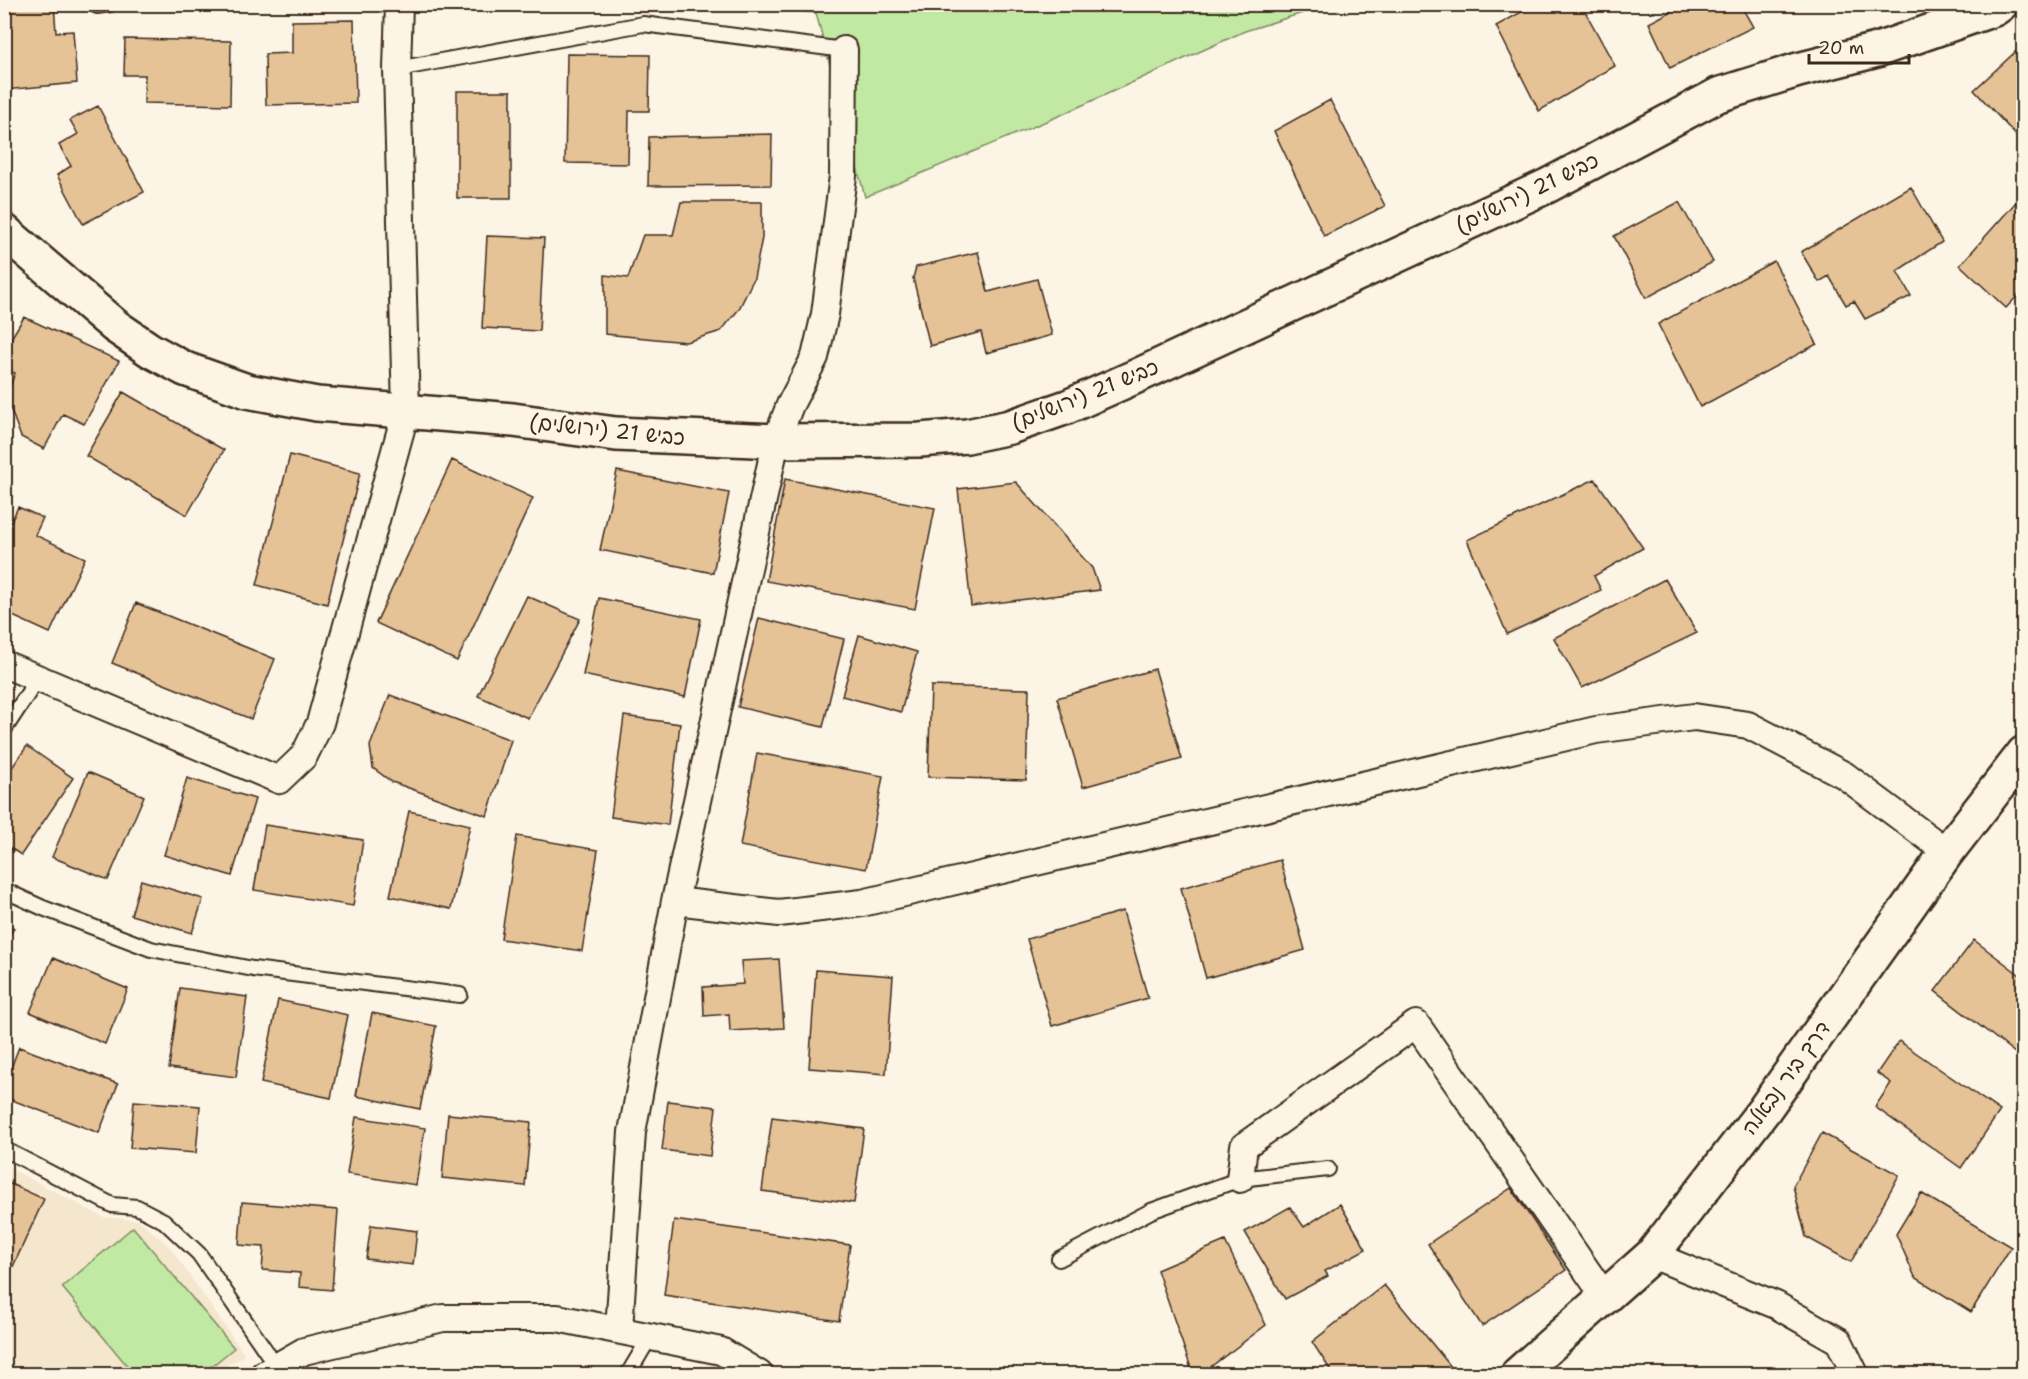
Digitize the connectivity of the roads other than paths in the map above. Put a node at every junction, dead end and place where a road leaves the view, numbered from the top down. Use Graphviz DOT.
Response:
graph roads {
  1 [pos="399,4"];
  2 [pos="2001,4"];
  3 [pos="844,50"];
  4 [pos="397,69"];
  5 [pos="4,231"];
  6 [pos="406,411"];
  7 [pos="776,441"];
  8 [pos="4,664"];
  9 [pos="38,678"];
  10 [pos="4,730"];
  11 [pos="2024,753"];
  12 [pos="1947,852"];
  13 [pos="4,890"];
  14 [pos="675,901"];
  15 [pos="460,995"];
  16 [pos="4,1149"];
  17 [pos="1328,1169"];
  18 [pos="1240,1179"];
  19 [pos="1652,1255"];
  20 [pos="1059,1259"];
  21 [pos="1605,1297"];
  22 [pos="619,1330"];
  23 [pos="650,1337"];
  24 [pos="271,1371"];
  25 [pos="628,1374"];
  26 [pos="759,1374"];
  27 [pos="1518,1374"];
  28 [pos="1855,1374"];
  1 -- 4 [label="street"];
  2 -- 7 [label="main road, כביש 21 (ירושלים)"];
  3 -- 4 [label="lane"];
  3 -- 7 [label="street"];
  4 -- 6 [label="street"];
  5 -- 6 [label="main road, כביש 21 (ירושלים)"];
  6 -- 7 [label="main road, כביש 21 (ירושלים)"];
  6 -- 9 [label="street"];
  7 -- 14 [label="street"];
  8 -- 9 [label="street"];
  9 -- 10 [label="lane"];
  11 -- 12 [label="main road, דרך ביר נבאלה"];
  12 -- 14 [label="street"];
  12 -- 19 [label="main road, דרך ביר נבאלה"];
  13 -- 15 [label="lane"];
  14 -- 22 [label="street"];
  16 -- 24 [label="lane"];
  17 -- 18 [label="lane"];
  18 -- 20 [label="lane"];
  18 -- 21 [label="street"];
  19 -- 21 [label="main road, דרך ביר נבאלה"];
  19 -- 28 [label="street"];
  21 -- 27 [label="main road, דרך ביר נבאלה"];
  22 -- 23 [label="street"];
  22 -- 24 [label="street"];
  23 -- 25 [label="lane"];
  23 -- 26 [label="street"];
}
